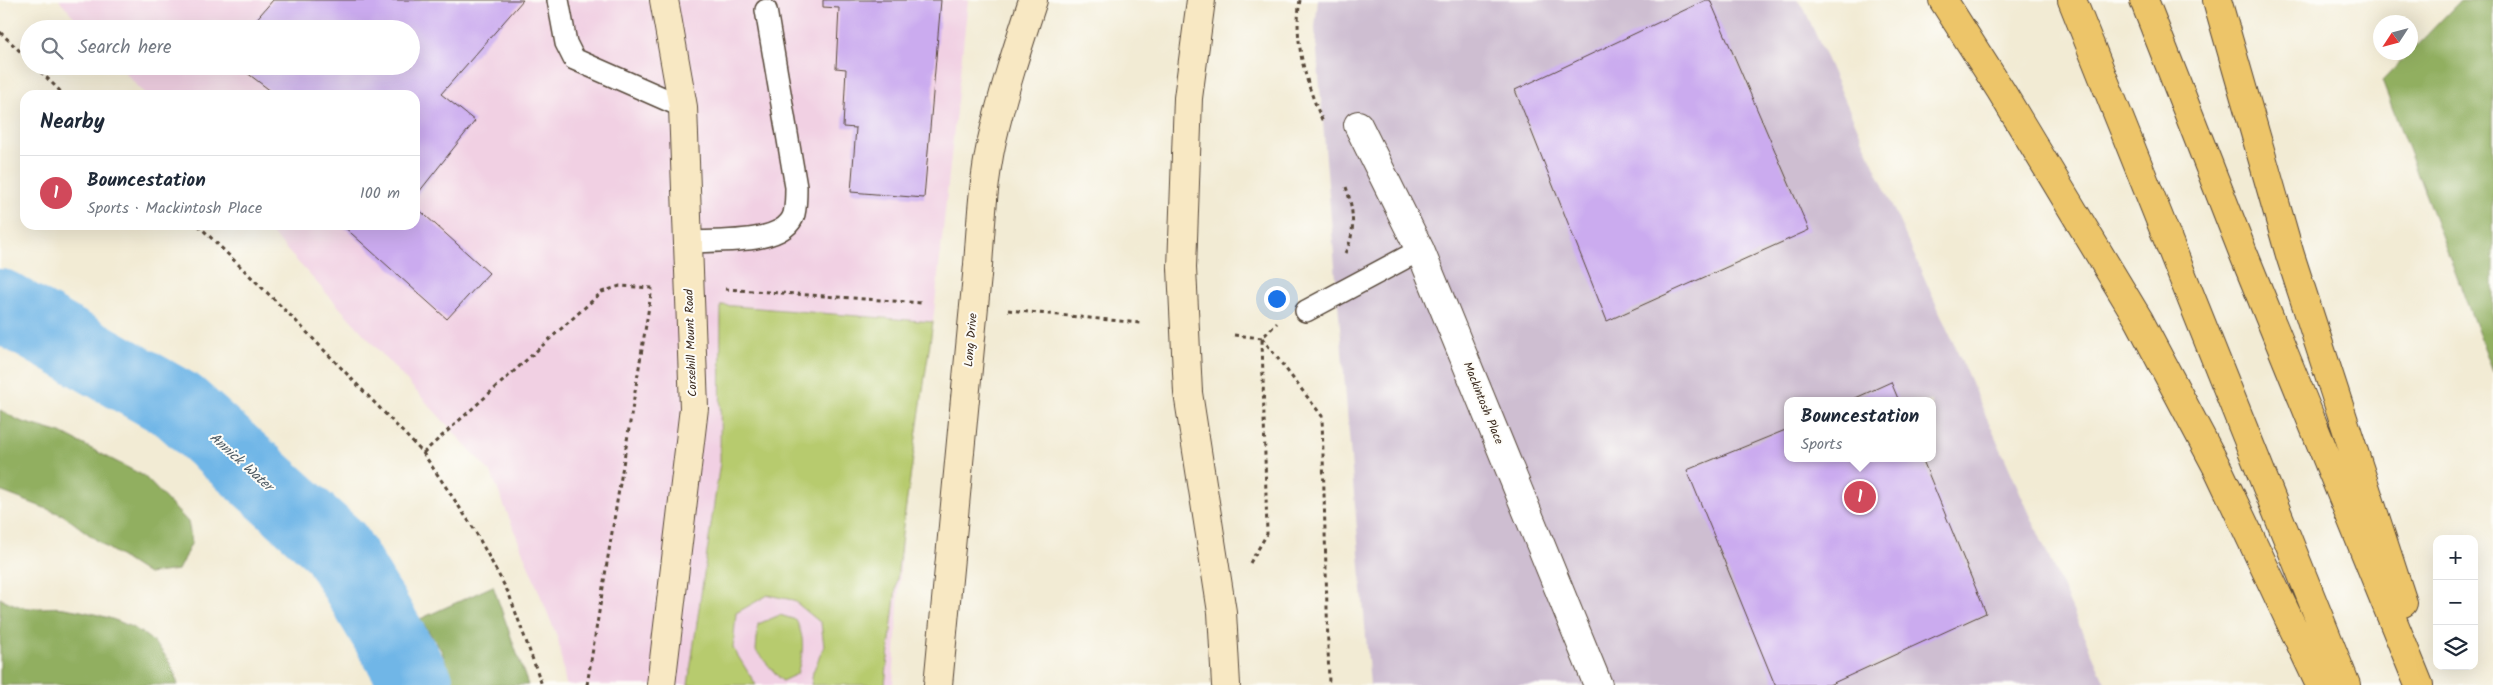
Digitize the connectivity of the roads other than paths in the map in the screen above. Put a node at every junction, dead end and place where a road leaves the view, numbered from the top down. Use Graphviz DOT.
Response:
graph roads {
  1 [pos="558,0"];
  2 [pos="664,0"];
  3 [pos="1033,0"];
  4 [pos="1201,0"];
  5 [pos="1943,0"];
  6 [pos="2072,0"];
  7 [pos="2144,0"];
  8 [pos="2217,0"];
  9 [pos="766,10"];
  10 [pos="683,107"];
  11 [pos="1358,125"];
  12 [pos="688,242"];
  13 [pos="1420,250"];
  14 [pos="1306,311"];
  15 [pos="661,685"];
  16 [pos="938,685"];
  17 [pos="1226,685"];
  18 [pos="1598,685"];
  19 [pos="2320,685"];
  20 [pos="2346,685"];
  21 [pos="2419,685"];
  22 [pos="2430,685"];
  1 -- 10 [label="lane"];
  2 -- 10 [label="main road, Corsehill Mount Road"];
  3 -- 16 [label="main road, Long Drive, bridge"];
  4 -- 17 [label="main road, bridge"];
  5 -- 19 [label="main road"];
  6 -- 20 [label="main road"];
  7 -- 21 [label="main road"];
  8 -- 22 [label="main road"];
  9 -- 12 [label="lane"];
  10 -- 12 [label="main road, Corsehill Mount Road"];
  11 -- 13 [label="street, Mackintosh Place"];
  12 -- 15 [label="main road, Corsehill Mount Road"];
  13 -- 14 [label="lane"];
  13 -- 18 [label="street, Mackintosh Place"];
}
